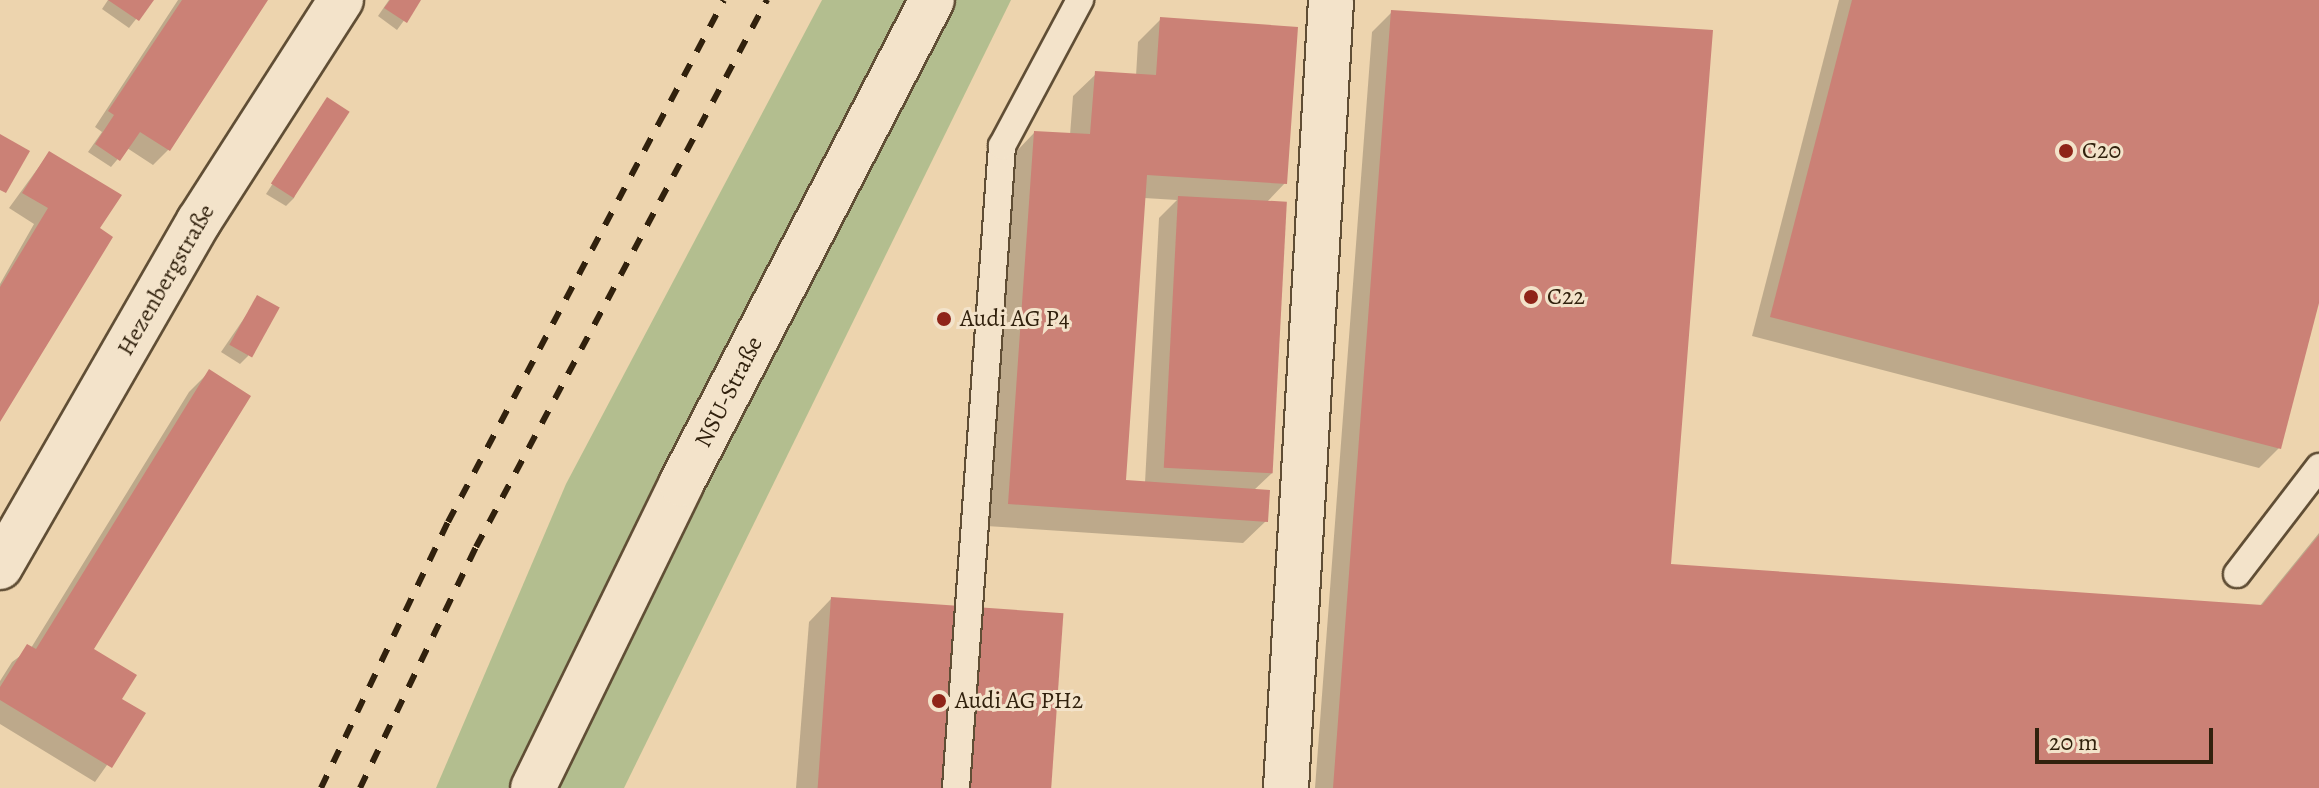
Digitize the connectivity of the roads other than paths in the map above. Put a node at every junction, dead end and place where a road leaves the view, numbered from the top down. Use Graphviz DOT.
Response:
graph roads {
  1 [pos="341,0"];
  2 [pos="932,0"];
  3 [pos="1080,0"];
  4 [pos="1331,0"];
  5 [pos="2319,467"];
  6 [pos="0,567"];
  7 [pos="2237,574"];
  8 [pos="533,788"];
  9 [pos="956,788"];
  10 [pos="1286,788"];
  1 -- 6 [label="street, Hezenbergstraße"];
  2 -- 8 [label="street, NSU-Straße"];
  3 -- 9 [label="lane"];
  4 -- 10 [label="street"];
  5 -- 7 [label="lane"];
}
